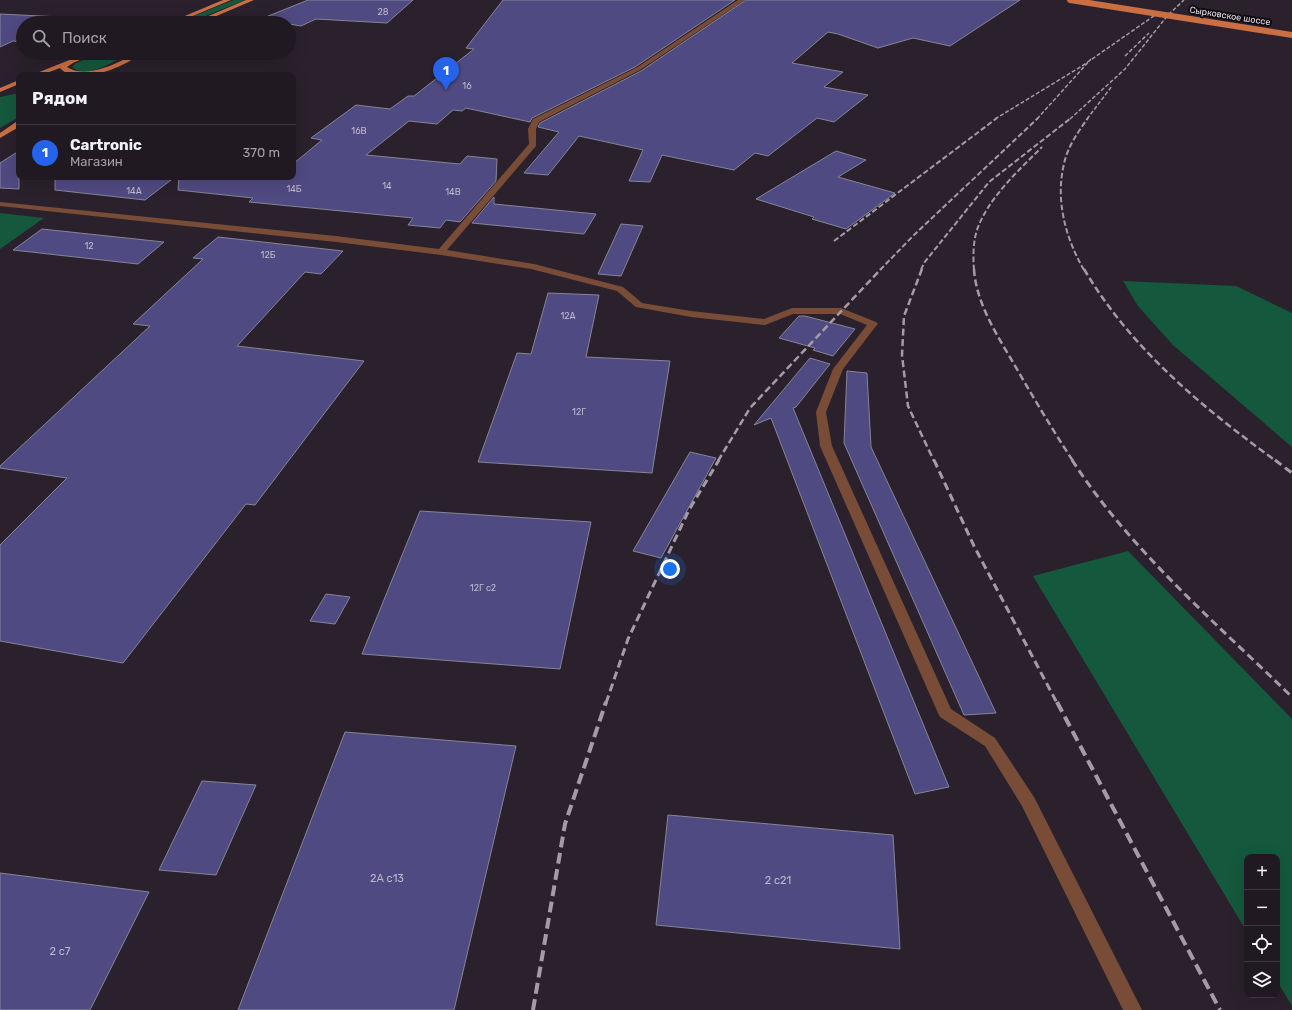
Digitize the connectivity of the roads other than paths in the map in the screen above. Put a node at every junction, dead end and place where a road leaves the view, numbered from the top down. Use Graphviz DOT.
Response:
graph roads {
  1 [pos="228,0"];
  2 [pos="251,0"];
  3 [pos="742,0"];
  4 [pos="1070,0"];
  5 [pos="188,16"];
  6 [pos="213,16"];
  7 [pos="1292,36"];
  8 [pos="75,60"];
  9 [pos="126,60"];
  10 [pos="70,62"];
  11 [pos="121,63"];
  12 [pos="43,72"];
  13 [pos="71,72"];
  14 [pos="96,72"];
  15 [pos="107,72"];
  16 [pos="16,83"];
  17 [pos="16,89"];
  18 [pos="0,91"];
  19 [pos="16,126"];
  20 [pos="0,136"];
  21 [pos="0,204"];
  22 [pos="440,252"];
  23 [pos="1133,1010"];
  1 -- 5 [label="main road"];
  2 -- 6 [label="main road"];
  3 -- 22 [label="street"];
  4 -- 7 [label="main road, Сырковское шоссе, bridge"];
  8 -- 10 [label="main road"];
  9 -- 11 [label="main road"];
  10 -- 12 [label="main road"];
  10 -- 13 [label="main road"];
  11 -- 14 [label="main road"];
  11 -- 15 [label="main road"];
  16 -- 18 [label="main road"];
  17 -- 18 [label="main road"];
  19 -- 20 [label="main road"];
  21 -- 22 [label="street"];
  22 -- 23 [label="street"];
}
